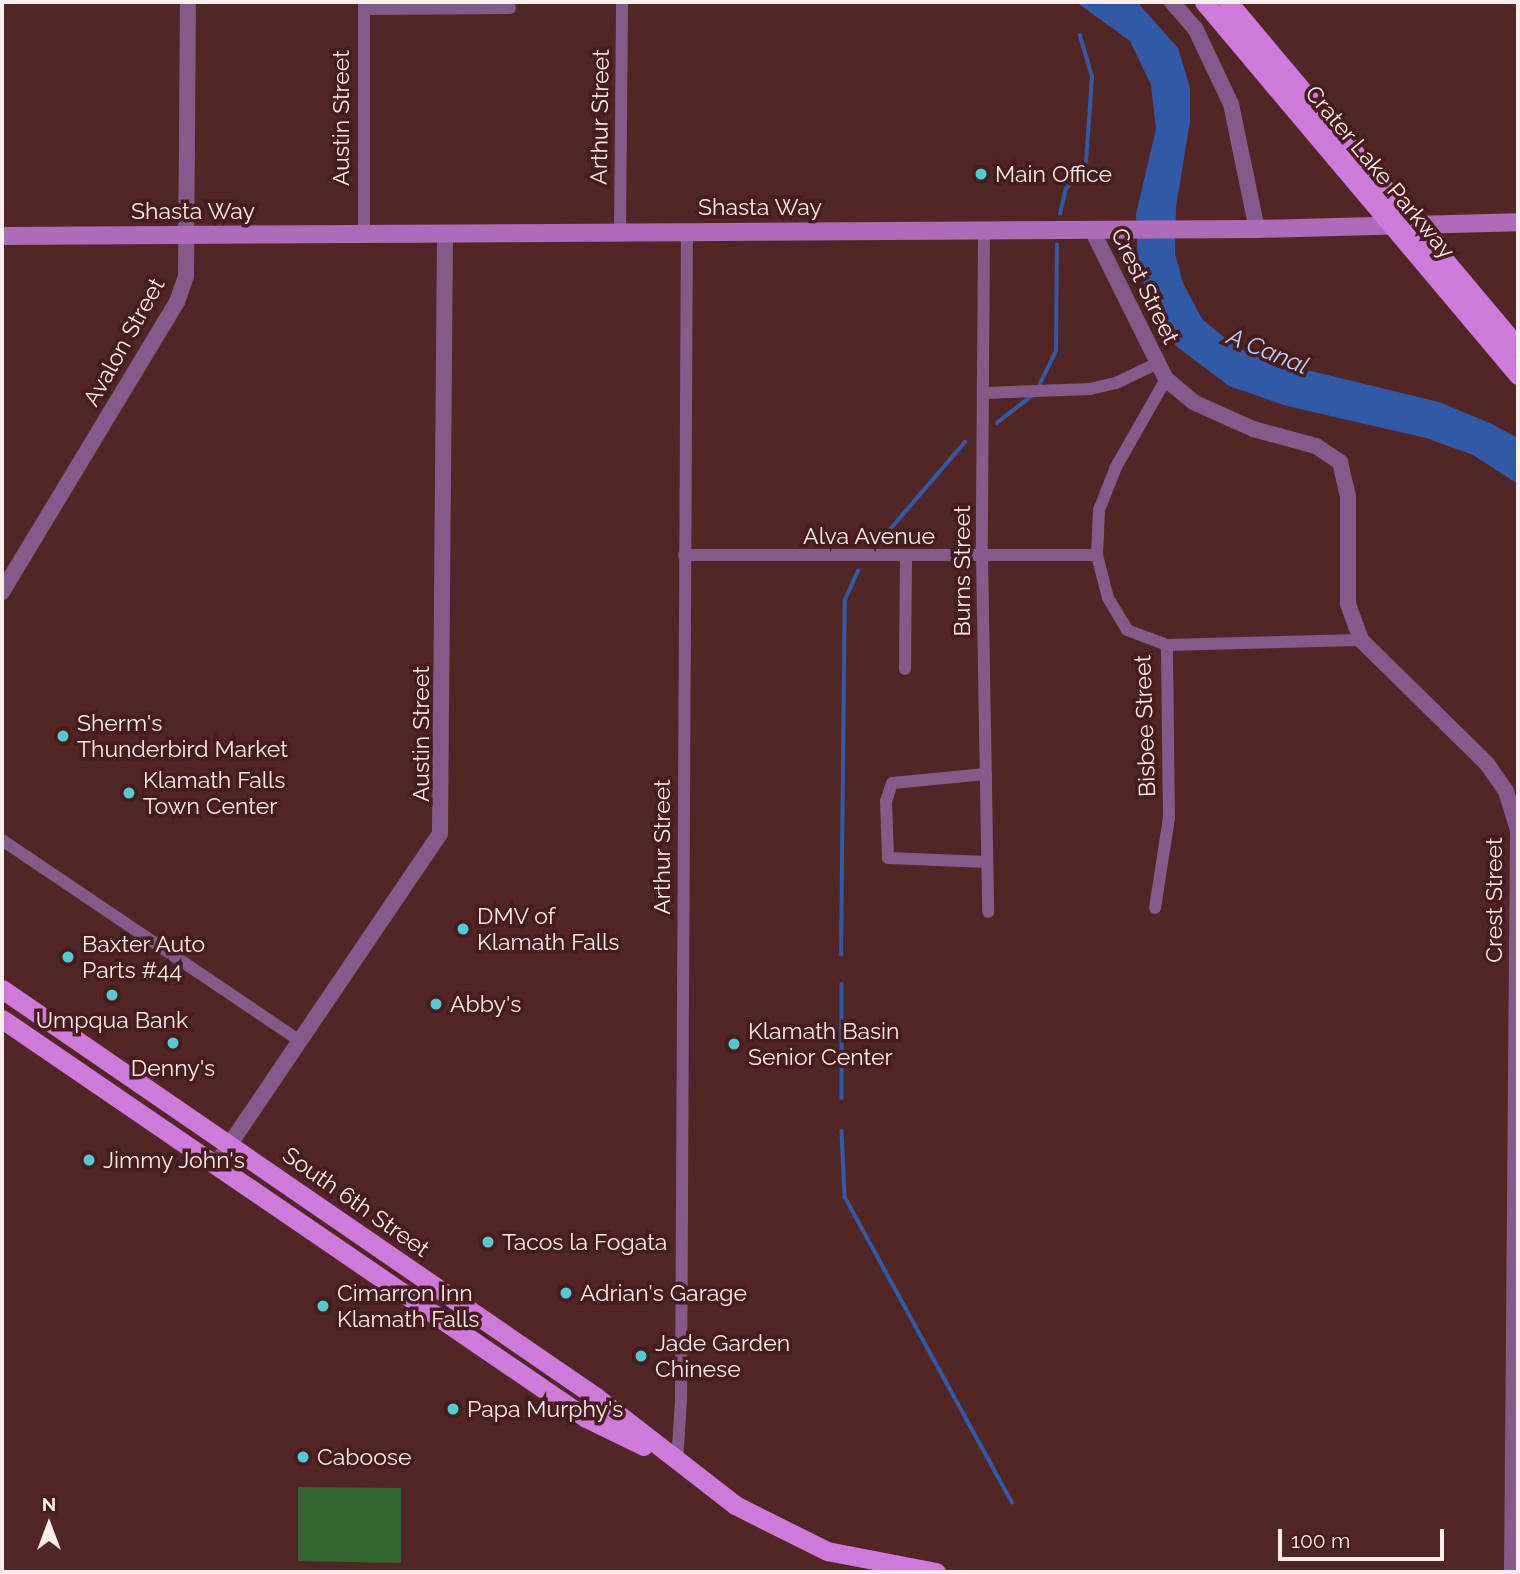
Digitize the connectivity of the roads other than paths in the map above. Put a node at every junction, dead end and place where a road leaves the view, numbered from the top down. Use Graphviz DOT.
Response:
graph roads {
  1 [pos="188,2"];
  2 [pos="622,2"];
  3 [pos="1172,2"];
  4 [pos="1204,2"];
  5 [pos="1228,2"];
  6 [pos="364,5"];
  7 [pos="510,8"];
  8 [pos="1518,222"];
  9 [pos="1415,224"];
  10 [pos="1393,226"];
  11 [pos="1257,229"];
  12 [pos="1092,230"];
  13 [pos="984,231"];
  14 [pos="687,232"];
  15 [pos="620,233"];
  16 [pos="364,234"];
  17 [pos="445,234"];
  18 [pos="2,236"];
  19 [pos="188,236"];
  20 [pos="1518,347"];
  21 [pos="1158,363"];
  22 [pos="1518,375"];
  23 [pos="1167,379"];
  24 [pos="986,393"];
  25 [pos="684,555"];
  26 [pos="1097,555"];
  27 [pos="982,556"];
  28 [pos="906,557"];
  29 [pos="2,592"];
  30 [pos="1361,640"];
  31 [pos="1167,645"];
  32 [pos="905,669"];
  33 [pos="986,774"];
  34 [pos="2,840"];
  35 [pos="987,862"];
  36 [pos="1155,908"];
  37 [pos="988,912"];
  38 [pos="2,989"];
  39 [pos="2,1019"];
  40 [pos="298,1040"];
  41 [pos="230,1142"];
  42 [pos="215,1166"];
  43 [pos="1516,1363"];
  44 [pos="677,1462"];
  45 [pos="867,1567"];
  46 [pos="936,1572"];
  47 [pos="1512,1572"];
  1 -- 19 [label="street, Avalon Street"];
  2 -- 15 [label="street, Arthur Street"];
  3 -- 11 [label="street"];
  4 -- 10 [label="main road, Crater Lake Parkway"];
  5 -- 9 [label="main road, Crater Lake Parkway"];
  6 -- 7 [label="street"];
  6 -- 16 [label="street, Austin Street"];
  8 -- 9 [label="main road, Shasta Way"];
  9 -- 10 [label="main road, Shasta Way"];
  9 -- 20 [label="main road, Crater Lake Parkway"];
  10 -- 11 [label="main road, Shasta Way"];
  10 -- 22 [label="main road, Crater Lake Parkway"];
  11 -- 12 [label="main road, Shasta Way"];
  12 -- 13 [label="main road, Shasta Way"];
  12 -- 21 [label="street, Crest Street"];
  13 -- 14 [label="main road, Shasta Way"];
  13 -- 24 [label="street, Burns Street"];
  14 -- 15 [label="main road, Shasta Way"];
  14 -- 25 [label="street, Arthur Street"];
  15 -- 17 [label="main road, Shasta Way"];
  16 -- 17 [label="main road, Shasta Way"];
  16 -- 19 [label="main road, Shasta Way"];
  17 -- 40 [label="street, Austin Street"];
  18 -- 19 [label="main road, Shasta Way"];
  19 -- 29 [label="street, Avalon Street"];
  21 -- 23 [label="street, Crest Street"];
  21 -- 24 [label="street, Crest Street"];
  23 -- 26 [label="street, Bisbee Street"];
  23 -- 30 [label="street, Crest Street"];
  24 -- 27 [label="street, Burns Street"];
  25 -- 28 [label="street, Alva Avenue"];
  25 -- 44 [label="street, Arthur Street"];
  26 -- 27 [label="street, Alva Avenue"];
  26 -- 31 [label="street, Bisbee Street"];
  27 -- 28 [label="street, Alva Avenue"];
  27 -- 33 [label="street, Burns Street"];
  28 -- 32 [label="street"];
  30 -- 31 [label="street"];
  30 -- 43 [label="street, Crest Street"];
  31 -- 36 [label="street, Bisbee Street"];
  33 -- 35 [label="street, Burns Street"];
  33 -- 35 [label="street"];
  34 -- 40 [label="street"];
  35 -- 37 [label="street, Burns Street"];
  38 -- 41 [label="main road, South 6th Street"];
  39 -- 42 [label="main road, South 6th Street"];
  40 -- 41 [label="street, Austin Street"];
  41 -- 42 [label="street, Austin Street"];
  41 -- 44 [label="main road, South 6th Street"];
  42 -- 44 [label="main road, South 6th Street"];
  43 -- 47 [label="street, Crest Street"];
  44 -- 45 [label="main road, South 6th Street"];
  45 -- 46 [label="main road, South 6th Street"];
}
